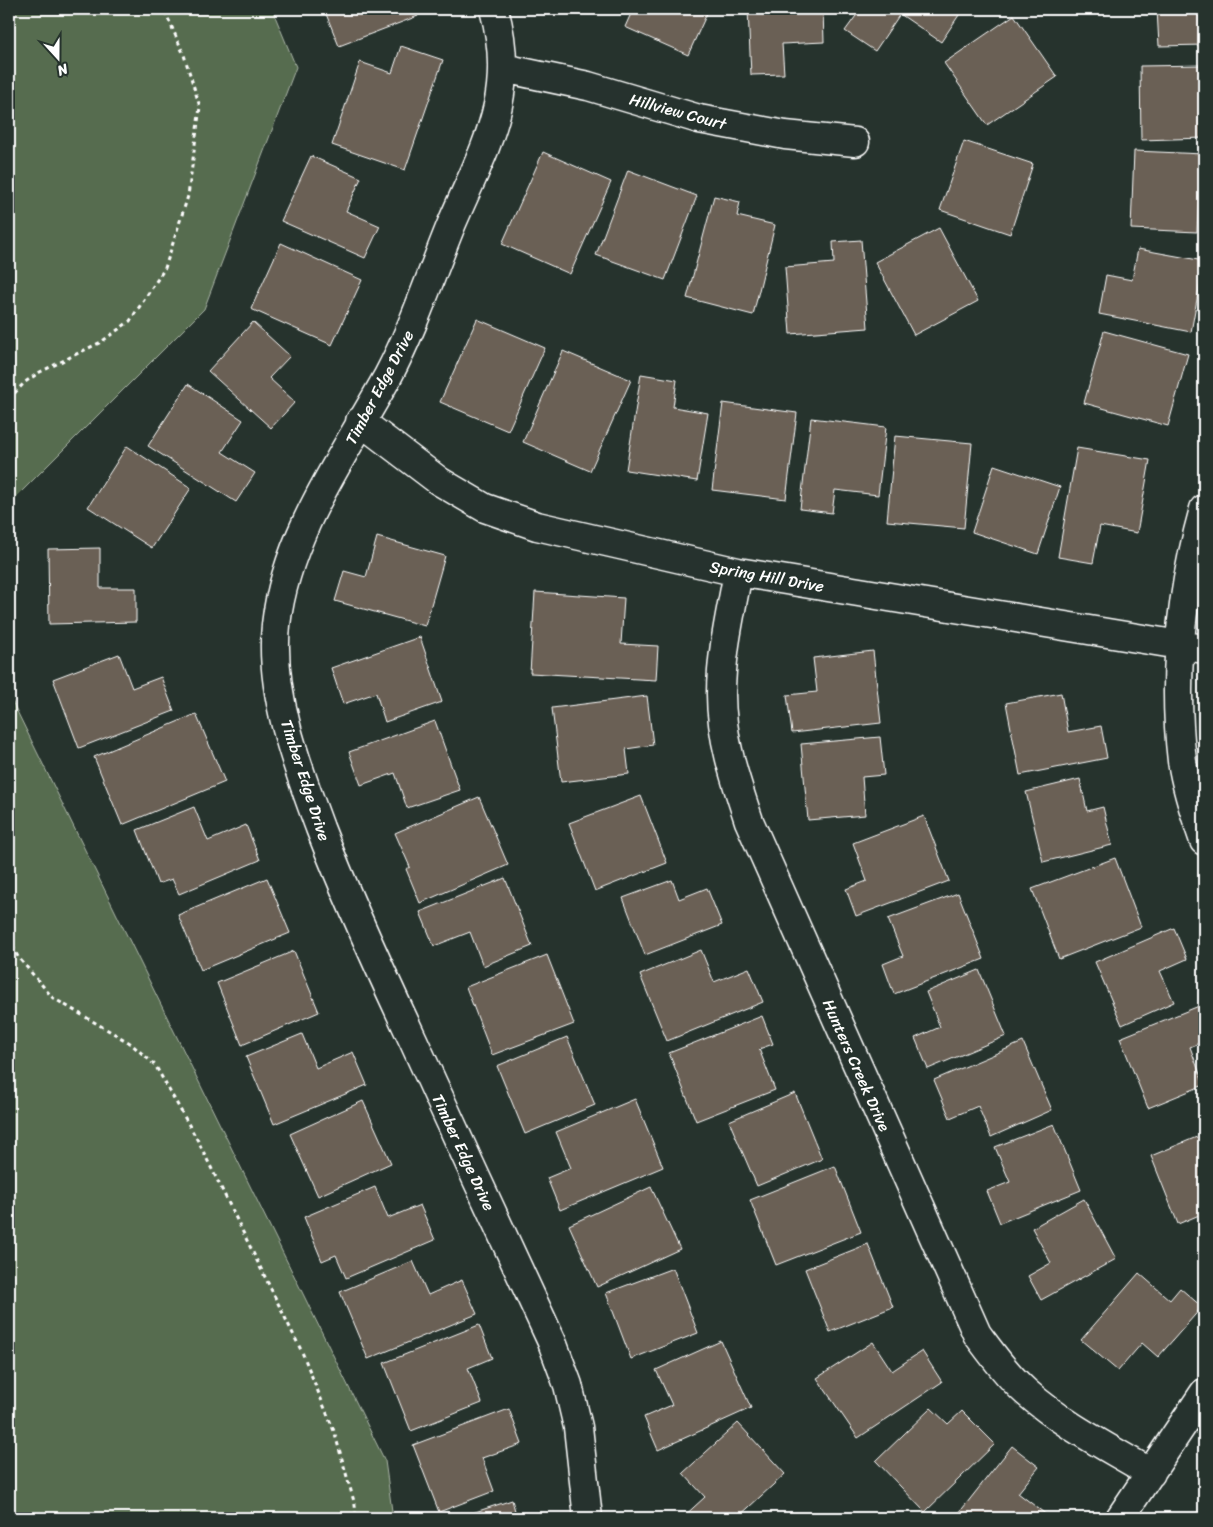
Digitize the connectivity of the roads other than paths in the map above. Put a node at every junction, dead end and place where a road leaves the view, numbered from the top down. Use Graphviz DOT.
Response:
graph roads {
  1 [pos="494,9"];
  2 [pos="503,68"];
  3 [pos="855,142"];
  4 [pos="360,421"];
  5 [pos="1204,509"];
  6 [pos="738,572"];
  7 [pos="1191,647"];
  8 [pos="1204,841"];
  9 [pos="1204,1393"];
  10 [pos="1151,1473"];
  11 [pos="588,1518"];
  12 [pos="1120,1518"];
  1 -- 2 [label="street, Timber Edge Drive"];
  2 -- 3 [label="street, Hillview Court"];
  2 -- 4 [label="street, Timber Edge Drive"];
  4 -- 6 [label="street, Spring Hill Drive"];
  4 -- 11 [label="street, Timber Edge Drive"];
  5 -- 7 [label="street"];
  6 -- 7 [label="street, Spring Hill Drive"];
  6 -- 10 [label="street, Hunters Creek Drive"];
  7 -- 8 [label="street"];
  9 -- 10 [label="street"];
  10 -- 12 [label="street"];
}
